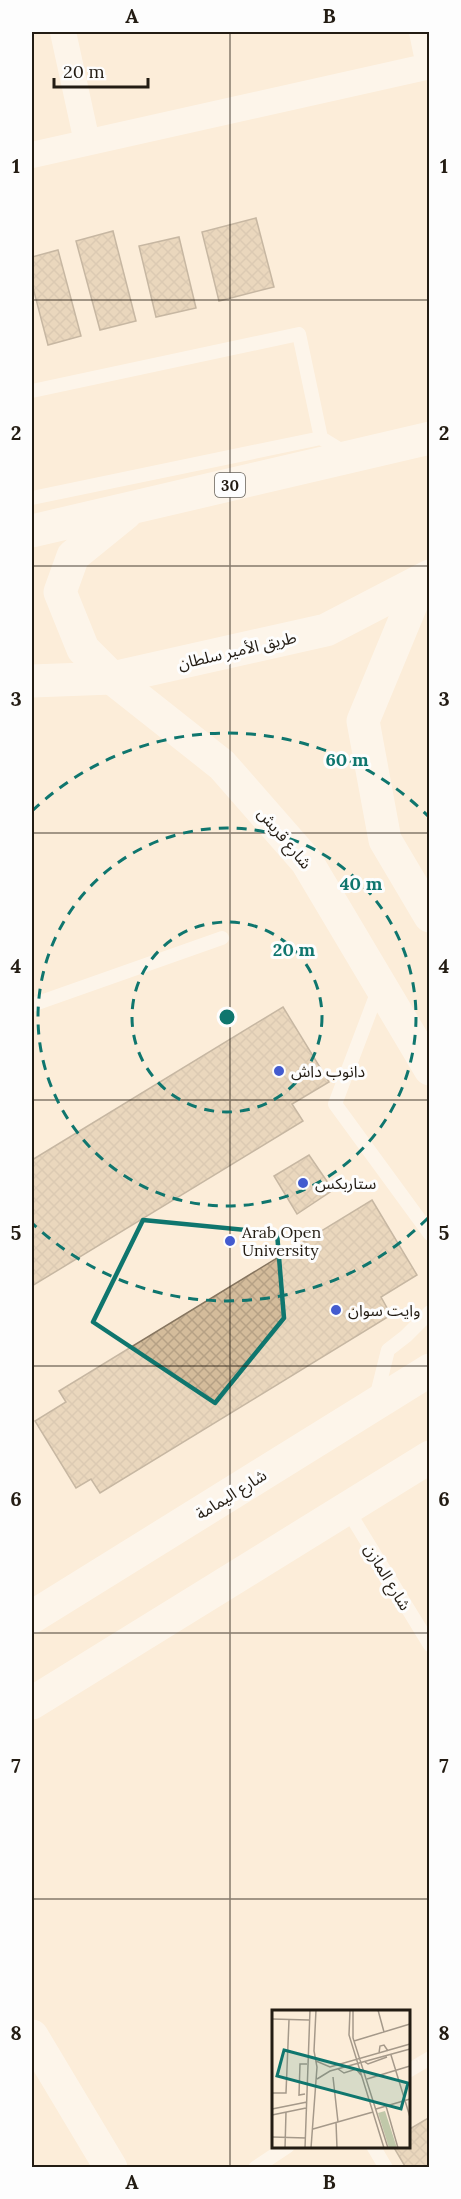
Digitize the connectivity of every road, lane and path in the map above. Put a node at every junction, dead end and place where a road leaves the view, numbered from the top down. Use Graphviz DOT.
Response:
graph roads {
  1 [pos="63,32"];
  2 [pos="422,32"];
  3 [pos="429,66"];
  4 [pos="87,142"];
  5 [pos="32,155"];
  6 [pos="32,391"];
  7 [pos="321,438"];
  8 [pos="429,438"];
  9 [pos="352,456"];
  10 [pos="32,498"];
  11 [pos="132,508"];
  12 [pos="32,531"];
  13 [pos="425,579"];
  14 [pos="112,678"];
  15 [pos="32,681"];
  16 [pos="429,916"];
  17 [pos="222,938"];
  18 [pos="380,986"];
  19 [pos="32,1005"];
  20 [pos="429,1069"];
  21 [pos="429,1234"];
  22 [pos="429,1312"];
  23 [pos="429,1370"];
  24 [pos="375,1404"];
  25 [pos="429,1457"];
  26 [pos="347,1509"];
  27 [pos="32,1617"];
  28 [pos="429,1645"];
  29 [pos="32,1703"];
  30 [pos="32,2036"];
  31 [pos="429,2058"];
  32 [pos="410,2070"];
  33 [pos="285,2148"];
  34 [pos="374,2148"];
  35 [pos="111,2168"];
  36 [pos="255,2168"];
  37 [pos="386,2168"];
  1 -- 4 [label="street"];
  2 -- 3 [label="street"];
  3 -- 4 [label="street"];
  4 -- 5 [label="street"];
  6 -- 7 [label="lane"];
  7 -- 9 [label="lane"];
  7 -- 10 [label="lane"];
  8 -- 9 [label="main road, 30"];
  9 -- 11 [label="main road, 30"];
  11 -- 12 [label="main road, 30"];
  11 -- 14 [label="main road, شارع قريش"];
  13 -- 14 [label="main road, طريق الأمير سلطان"];
  13 -- 16 [label="main road"];
  14 -- 15 [label="main road, طريق الأمير سلطان"];
  14 -- 18 [label="main road, شارع قريش"];
  17 -- 19 [label="lane"];
  18 -- 20 [label="main road, شارع قريش"];
  18 -- 21 [label="lane"];
  22 -- 24 [label="lane"];
  23 -- 24 [label="main road, شارع اليمامة"];
  24 -- 27 [label="main road, شارع اليمامة"];
  25 -- 26 [label="main road"];
  26 -- 28 [label="lane, شارع المازن"];
  26 -- 29 [label="main road"];
  30 -- 35 [label="main road"];
  31 -- 32 [label="lane"];
  33 -- 36 [label="lane"];
  34 -- 37 [label="lane"];
}
